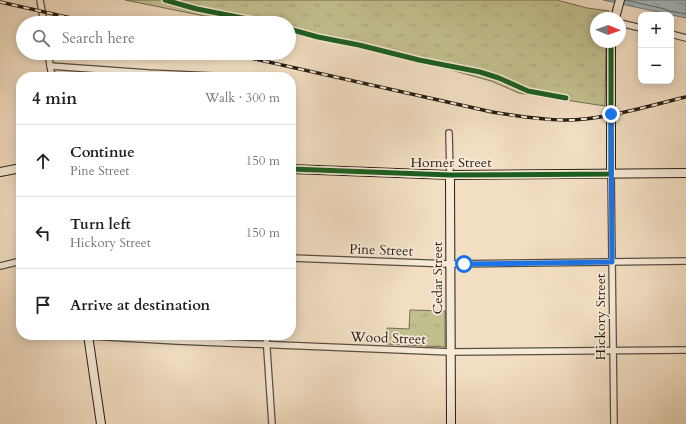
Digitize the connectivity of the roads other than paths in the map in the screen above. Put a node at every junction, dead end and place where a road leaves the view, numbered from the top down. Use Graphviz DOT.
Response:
graph roads {
  1 [pos="40,0"];
  2 [pos="620,0"];
  3 [pos="617,12"];
  4 [pos="43,16"];
  5 [pos="626,24"];
  6 [pos="638,27"];
  7 [pos="674,35"];
  8 [pos="686,38"];
  9 [pos="611,48"];
  10 [pos="49,60"];
  11 [pos="50,66"];
  12 [pos="51,72"];
  13 [pos="134,72"];
  14 [pos="449,133"];
  15 [pos="16,169"];
  16 [pos="296,169"];
  17 [pos="0,172"];
  18 [pos="686,173"];
  19 [pos="611,174"];
  20 [pos="450,175"];
  21 [pos="296,258"];
  22 [pos="686,261"];
  23 [pos="16,262"];
  24 [pos="612,262"];
  25 [pos="450,264"];
  26 [pos="0,266"];
  27 [pos="89,340"];
  28 [pos="162,340"];
  29 [pos="266,340"];
  30 [pos="267,345"];
  31 [pos="686,350"];
  32 [pos="613,351"];
  33 [pos="451,352"];
  34 [pos="101,424"];
  35 [pos="272,424"];
  36 [pos="451,424"];
  37 [pos="614,424"];
  1 -- 4 [label="street"];
  2 -- 3 [label="main road"];
  5 -- 6 [label="street"];
  7 -- 8 [label="street"];
  9 -- 19 [label="main road, Hickory Street"];
  10 -- 11 [label="street"];
  11 -- 12 [label="street"];
  11 -- 13 [label="street"];
  14 -- 20 [label="street, Cedar Street"];
  15 -- 17 [label="main road"];
  16 -- 20 [label="main road, Horner Street"];
  18 -- 19 [label="main road, Horner Street"];
  19 -- 20 [label="main road, Horner Street"];
  19 -- 24 [label="street, Hickory Street"];
  20 -- 25 [label="main road, Cedar Street"];
  21 -- 25 [label="street, Pine Street"];
  22 -- 24 [label="street, Pine Street"];
  23 -- 26 [label="street"];
  24 -- 25 [label="street, Pine Street"];
  24 -- 32 [label="street, Hickory Street"];
  25 -- 33 [label="main road, Cedar Street"];
  27 -- 34 [label="main road"];
  28 -- 30 [label="street, Wood Street"];
  29 -- 30 [label="street"];
  30 -- 33 [label="street, Wood Street"];
  30 -- 35 [label="street"];
  31 -- 32 [label="street, Wood Street"];
  32 -- 33 [label="street, Wood Street"];
  32 -- 37 [label="street, Hickory Street"];
  33 -- 36 [label="main road, Cedar Street"];
}
